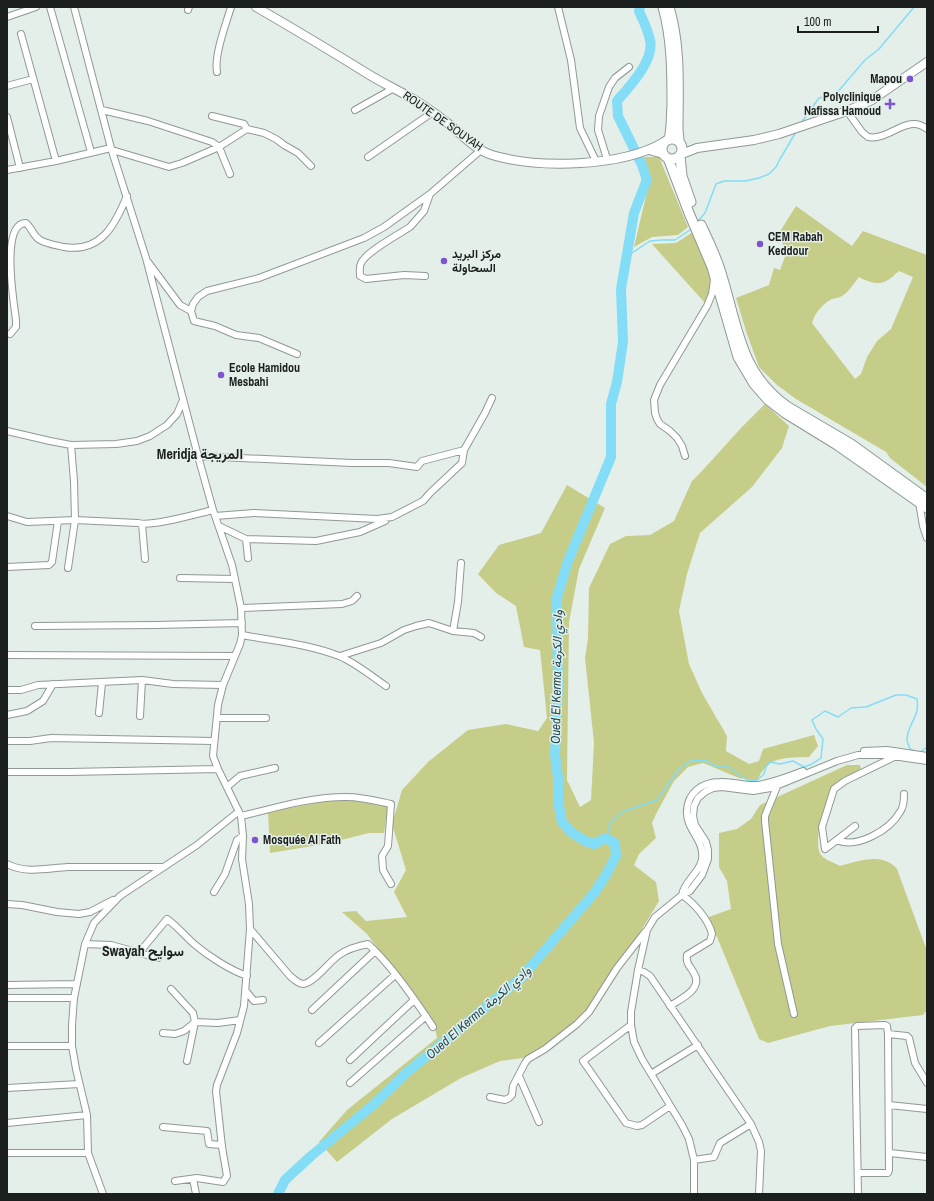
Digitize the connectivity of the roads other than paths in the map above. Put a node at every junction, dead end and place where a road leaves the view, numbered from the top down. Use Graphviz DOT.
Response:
graph roads {
  1 [pos="50,7"];
  2 [pos="74,7"];
  3 [pos="231,7"];
  4 [pos="256,7"];
  5 [pos="558,7"];
  6 [pos="663,7"];
  7 [pos="669,7"];
  8 [pos="33,8"];
  9 [pos="7,17"];
  10 [pos="21,34"];
  11 [pos="927,62"];
  12 [pos="629,67"];
  13 [pos="217,72"];
  14 [pos="33,79"];
  15 [pos="7,86"];
  16 [pos="394,88"];
  17 [pos="102,110"];
  18 [pos="355,110"];
  19 [pos="848,111"];
  20 [pos="433,112"];
  21 [pos="212,116"];
  22 [pos="7,117"];
  23 [pos="247,129"];
  24 [pos="927,130"];
  25 [pos="666,140"];
  26 [pos="680,141"];
  27 [pos="219,147"];
  28 [pos="697,148"];
  29 [pos="112,149"];
  30 [pos="481,150"];
  31 [pos="649,150"];
  32 [pos="91,152"];
  33 [pos="681,155"];
  34 [pos="666,156"];
  35 [pos="368,157"];
  36 [pos="607,159"];
  37 [pos="56,161"];
  38 [pos="596,162"];
  39 [pos="311,166"];
  40 [pos="20,168"];
  41 [pos="7,170"];
  42 [pos="230,174"];
  43 [pos="430,194"];
  44 [pos="127,196"];
  45 [pos="692,212"];
  46 [pos="701,231"];
  47 [pos="146,258"];
  48 [pos="425,276"];
  49 [pos="715,276"];
  50 [pos="191,311"];
  51 [pos="10,334"];
  52 [pos="297,354"];
  53 [pos="492,398"];
  54 [pos="183,400"];
  55 [pos="7,431"];
  56 [pos="71,444"];
  57 [pos="464,450"];
  58 [pos="198,456"];
  59 [pos="685,456"];
  60 [pos="923,500"];
  61 [pos="927,508"];
  62 [pos="214,513"];
  63 [pos="7,516"];
  64 [pos="392,518"];
  65 [pos="76,520"];
  66 [pos="58,521"];
  67 [pos="142,524"];
  68 [pos="220,526"];
  69 [pos="927,538"];
  70 [pos="246,540"];
  71 [pos="248,558"];
  72 [pos="145,559"];
  73 [pos="461,563"];
  74 [pos="7,567"];
  75 [pos="68,568"];
  76 [pos="180,578"];
  77 [pos="235,579"];
  78 [pos="357,596"];
  79 [pos="241,608"];
  80 [pos="242,623"];
  81 [pos="35,626"];
  82 [pos="453,631"];
  83 [pos="242,635"];
  84 [pos="481,637"];
  85 [pos="7,655"];
  86 [pos="234,656"];
  87 [pos="340,656"];
  88 [pos="142,680"];
  89 [pos="102,682"];
  90 [pos="53,684"];
  91 [pos="223,685"];
  92 [pos="386,686"];
  93 [pos="7,690"];
  94 [pos="99,713"];
  95 [pos="7,715"];
  96 [pos="140,716"];
  97 [pos="217,718"];
  98 [pos="266,718"];
  99 [pos="7,741"];
  100 [pos="214,742"];
  101 [pos="896,756"];
  102 [pos="927,756"];
  103 [pos="927,761"];
  104 [pos="276,768"];
  105 [pos="218,769"];
  106 [pos="7,772"];
  107 [pos="779,779"];
  108 [pos="777,786"];
  109 [pos="227,787"];
  110 [pos="904,794"];
  111 [pos="240,814"];
  112 [pos="855,826"];
  113 [pos="243,836"];
  114 [pos="837,840"];
  115 [pos="7,864"];
  116 [pos="165,867"];
  117 [pos="391,884"];
  118 [pos="214,892"];
  119 [pos="120,896"];
  120 [pos="682,896"];
  121 [pos="7,904"];
  122 [pos="250,929"];
  123 [pos="647,930"];
  124 [pos="85,944"];
  125 [pos="376,951"];
  126 [pos="139,953"];
  127 [pos="158,958"];
  128 [pos="638,970"];
  129 [pos="395,975"];
  130 [pos="247,976"];
  131 [pos="77,984"];
  132 [pos="7,985"];
  133 [pos="171,989"];
  134 [pos="246,991"];
  135 [pos="7,998"];
  136 [pos="74,998"];
  137 [pos="263,1000"];
  138 [pos="414,1000"];
  139 [pos="670,1006"];
  140 [pos="312,1010"];
  141 [pos="794,1014"];
  142 [pos="426,1016"];
  143 [pos="240,1020"];
  144 [pos="195,1022"];
  145 [pos="631,1024"];
  146 [pos="433,1028"];
  147 [pos="163,1033"];
  148 [pos="888,1034"];
  149 [pos="319,1043"];
  150 [pos="698,1045"];
  151 [pos="7,1046"];
  152 [pos="72,1046"];
  153 [pos="350,1060"];
  154 [pos="187,1061"];
  155 [pos="650,1074"];
  156 [pos="519,1076"];
  157 [pos="350,1083"];
  158 [pos="927,1083"];
  159 [pos="79,1084"];
  160 [pos="7,1088"];
  161 [pos="490,1098"];
  162 [pos="889,1105"];
  163 [pos="670,1106"];
  164 [pos="927,1109"];
  165 [pos="87,1115"];
  166 [pos="538,1122"];
  167 [pos="7,1123"];
  168 [pos="750,1124"];
  169 [pos="163,1126"];
  170 [pos="222,1145"];
  171 [pos="7,1153"];
  172 [pos="88,1153"];
  173 [pos="890,1153"];
  174 [pos="927,1157"];
  175 [pos="694,1160"];
  176 [pos="858,1173"];
  177 [pos="193,1179"];
  178 [pos="176,1181"];
  179 [pos="103,1194"];
  180 [pos="196,1194"];
  181 [pos="694,1194"];
  182 [pos="759,1194"];
  183 [pos="858,1194"];
  1 -- 32 [label="street"];
  2 -- 17 [label="street"];
  3 -- 13 [label="street"];
  4 -- 16 [label="main road, ROUTE DE SOUYAH"];
  5 -- 38 [label="street"];
  6 -- 25 [label="highway"];
  7 -- 26 [label="highway"];
  8 -- 9 [label="street"];
  10 -- 14 [label="street"];
  11 -- 19 [label="main road"];
  12 -- 36 [label="street"];
  14 -- 15 [label="street"];
  14 -- 37 [label="street"];
  16 -- 18 [label="street"];
  16 -- 20 [label="main road, ROUTE DE SOUYAH"];
  17 -- 27 [label="street"];
  17 -- 29 [label="street"];
  19 -- 24 [label="street"];
  19 -- 28 [label="main road"];
  20 -- 30 [label="main road, ROUTE DE SOUYAH"];
  20 -- 35 [label="street"];
  21 -- 23 [label="street"];
  22 -- 40 [label="street"];
  23 -- 27 [label="street"];
  23 -- 39 [label="street"];
  25 -- 26 [label="highway"];
  25 -- 31 [label="main road, ROUTE DE SOUYAH"];
  25 -- 34 [label="highway"];
  26 -- 28 [label="main road"];
  26 -- 33 [label="highway"];
  27 -- 29 [label="street"];
  27 -- 42 [label="street"];
  28 -- 33 [label="main road"];
  29 -- 32 [label="street"];
  29 -- 44 [label="street"];
  30 -- 38 [label="main road, ROUTE DE SOUYAH"];
  30 -- 43 [label="street"];
  31 -- 34 [label="main road"];
  31 -- 36 [label="main road, ROUTE DE SOUYAH"];
  32 -- 37 [label="street"];
  33 -- 34 [label="highway"];
  33 -- 45 [label="highway"];
  34 -- 45 [label="highway"];
  36 -- 38 [label="main road, ROUTE DE SOUYAH"];
  37 -- 40 [label="street"];
  40 -- 41 [label="street"];
  43 -- 48 [label="street"];
  43 -- 50 [label="street"];
  44 -- 47 [label="street"];
  44 -- 51 [label="street"];
  45 -- 46 [label="highway"];
  46 -- 49 [label="highway"];
  46 -- 60 [label="highway"];
  47 -- 50 [label="street"];
  47 -- 54 [label="street"];
  49 -- 59 [label="street"];
  49 -- 60 [label="highway"];
  50 -- 52 [label="street"];
  53 -- 57 [label="street"];
  54 -- 56 [label="street"];
  54 -- 58 [label="street"];
  55 -- 56 [label="street"];
  56 -- 65 [label="street"];
  57 -- 58 [label="street"];
  57 -- 64 [label="street"];
  58 -- 62 [label="street"];
  60 -- 61 [label="highway"];
  60 -- 69 [label="street"];
  62 -- 64 [label="street"];
  62 -- 67 [label="street"];
  62 -- 68 [label="street"];
  63 -- 66 [label="street"];
  64 -- 70 [label="street"];
  65 -- 66 [label="street"];
  65 -- 67 [label="street"];
  65 -- 75 [label="street"];
  66 -- 74 [label="street"];
  67 -- 72 [label="street"];
  68 -- 70 [label="street"];
  68 -- 77 [label="street"];
  70 -- 71 [label="street"];
  73 -- 82 [label="street"];
  76 -- 77 [label="street"];
  77 -- 79 [label="street"];
  78 -- 79 [label="street"];
  79 -- 80 [label="street"];
  80 -- 81 [label="street"];
  80 -- 83 [label="street"];
  82 -- 84 [label="street"];
  82 -- 87 [label="street"];
  83 -- 86 [label="street"];
  83 -- 87 [label="street"];
  85 -- 86 [label="street"];
  86 -- 91 [label="street"];
  87 -- 92 [label="street"];
  88 -- 89 [label="street"];
  88 -- 91 [label="street"];
  88 -- 96 [label="street"];
  89 -- 90 [label="street"];
  89 -- 94 [label="street"];
  90 -- 93 [label="street"];
  90 -- 95 [label="street"];
  91 -- 97 [label="street"];
  97 -- 98 [label="street"];
  97 -- 100 [label="street"];
  99 -- 100 [label="street"];
  100 -- 105 [label="street"];
  101 -- 103 [label="street"];
  101 -- 108 [label="street"];
  101 -- 114 [label="street"];
  102 -- 107 [label="street"];
  104 -- 109 [label="street"];
  105 -- 106 [label="street"];
  105 -- 109 [label="street"];
  107 -- 108 [label="street"];
  107 -- 120 [label="street"];
  108 -- 120 [label="street"];
  108 -- 141 [label="street"];
  109 -- 111 [label="street"];
  110 -- 114 [label="street"];
  111 -- 113 [label="street"];
  111 -- 116 [label="street"];
  111 -- 117 [label="street"];
  112 -- 114 [label="street"];
  113 -- 118 [label="street"];
  113 -- 122 [label="street"];
  115 -- 116 [label="street"];
  116 -- 119 [label="street"];
  119 -- 121 [label="street"];
  119 -- 124 [label="street"];
  120 -- 123 [label="street"];
  120 -- 139 [label="street"];
  122 -- 125 [label="street"];
  122 -- 130 [label="street"];
  123 -- 128 [label="street"];
  123 -- 156 [label="street"];
  124 -- 126 [label="street"];
  124 -- 131 [label="street"];
  125 -- 129 [label="street"];
  125 -- 140 [label="street"];
  126 -- 127 [label="street"];
  126 -- 130 [label="street"];
  128 -- 139 [label="street"];
  128 -- 145 [label="street"];
  129 -- 138 [label="street"];
  129 -- 149 [label="street"];
  130 -- 134 [label="street"];
  131 -- 132 [label="street"];
  131 -- 136 [label="street"];
  133 -- 144 [label="street"];
  134 -- 137 [label="street"];
  134 -- 143 [label="street"];
  135 -- 136 [label="street"];
  136 -- 152 [label="street"];
  138 -- 142 [label="street"];
  138 -- 153 [label="street"];
  139 -- 150 [label="street"];
  142 -- 146 [label="street"];
  142 -- 157 [label="street"];
  143 -- 144 [label="street"];
  143 -- 170 [label="street"];
  144 -- 147 [label="street"];
  144 -- 154 [label="street"];
  145 -- 155 [label="street"];
  145 -- 163 [label="street"];
  148 -- 158 [label="street"];
  148 -- 162 [label="street"];
  148 -- 176 [label="street"];
  150 -- 155 [label="street"];
  150 -- 168 [label="street"];
  151 -- 152 [label="street"];
  152 -- 159 [label="street"];
  155 -- 163 [label="street"];
  156 -- 161 [label="street"];
  156 -- 166 [label="street"];
  159 -- 160 [label="street"];
  159 -- 165 [label="street"];
  162 -- 164 [label="street"];
  162 -- 173 [label="street"];
  163 -- 175 [label="street"];
  165 -- 167 [label="street"];
  165 -- 172 [label="street"];
  168 -- 175 [label="street"];
  168 -- 182 [label="street"];
  169 -- 170 [label="street"];
  170 -- 177 [label="street"];
  171 -- 172 [label="street"];
  172 -- 179 [label="street"];
  173 -- 174 [label="street"];
  173 -- 176 [label="street"];
  175 -- 181 [label="street"];
  176 -- 183 [label="street"];
  177 -- 178 [label="street"];
  177 -- 180 [label="street"];
}
